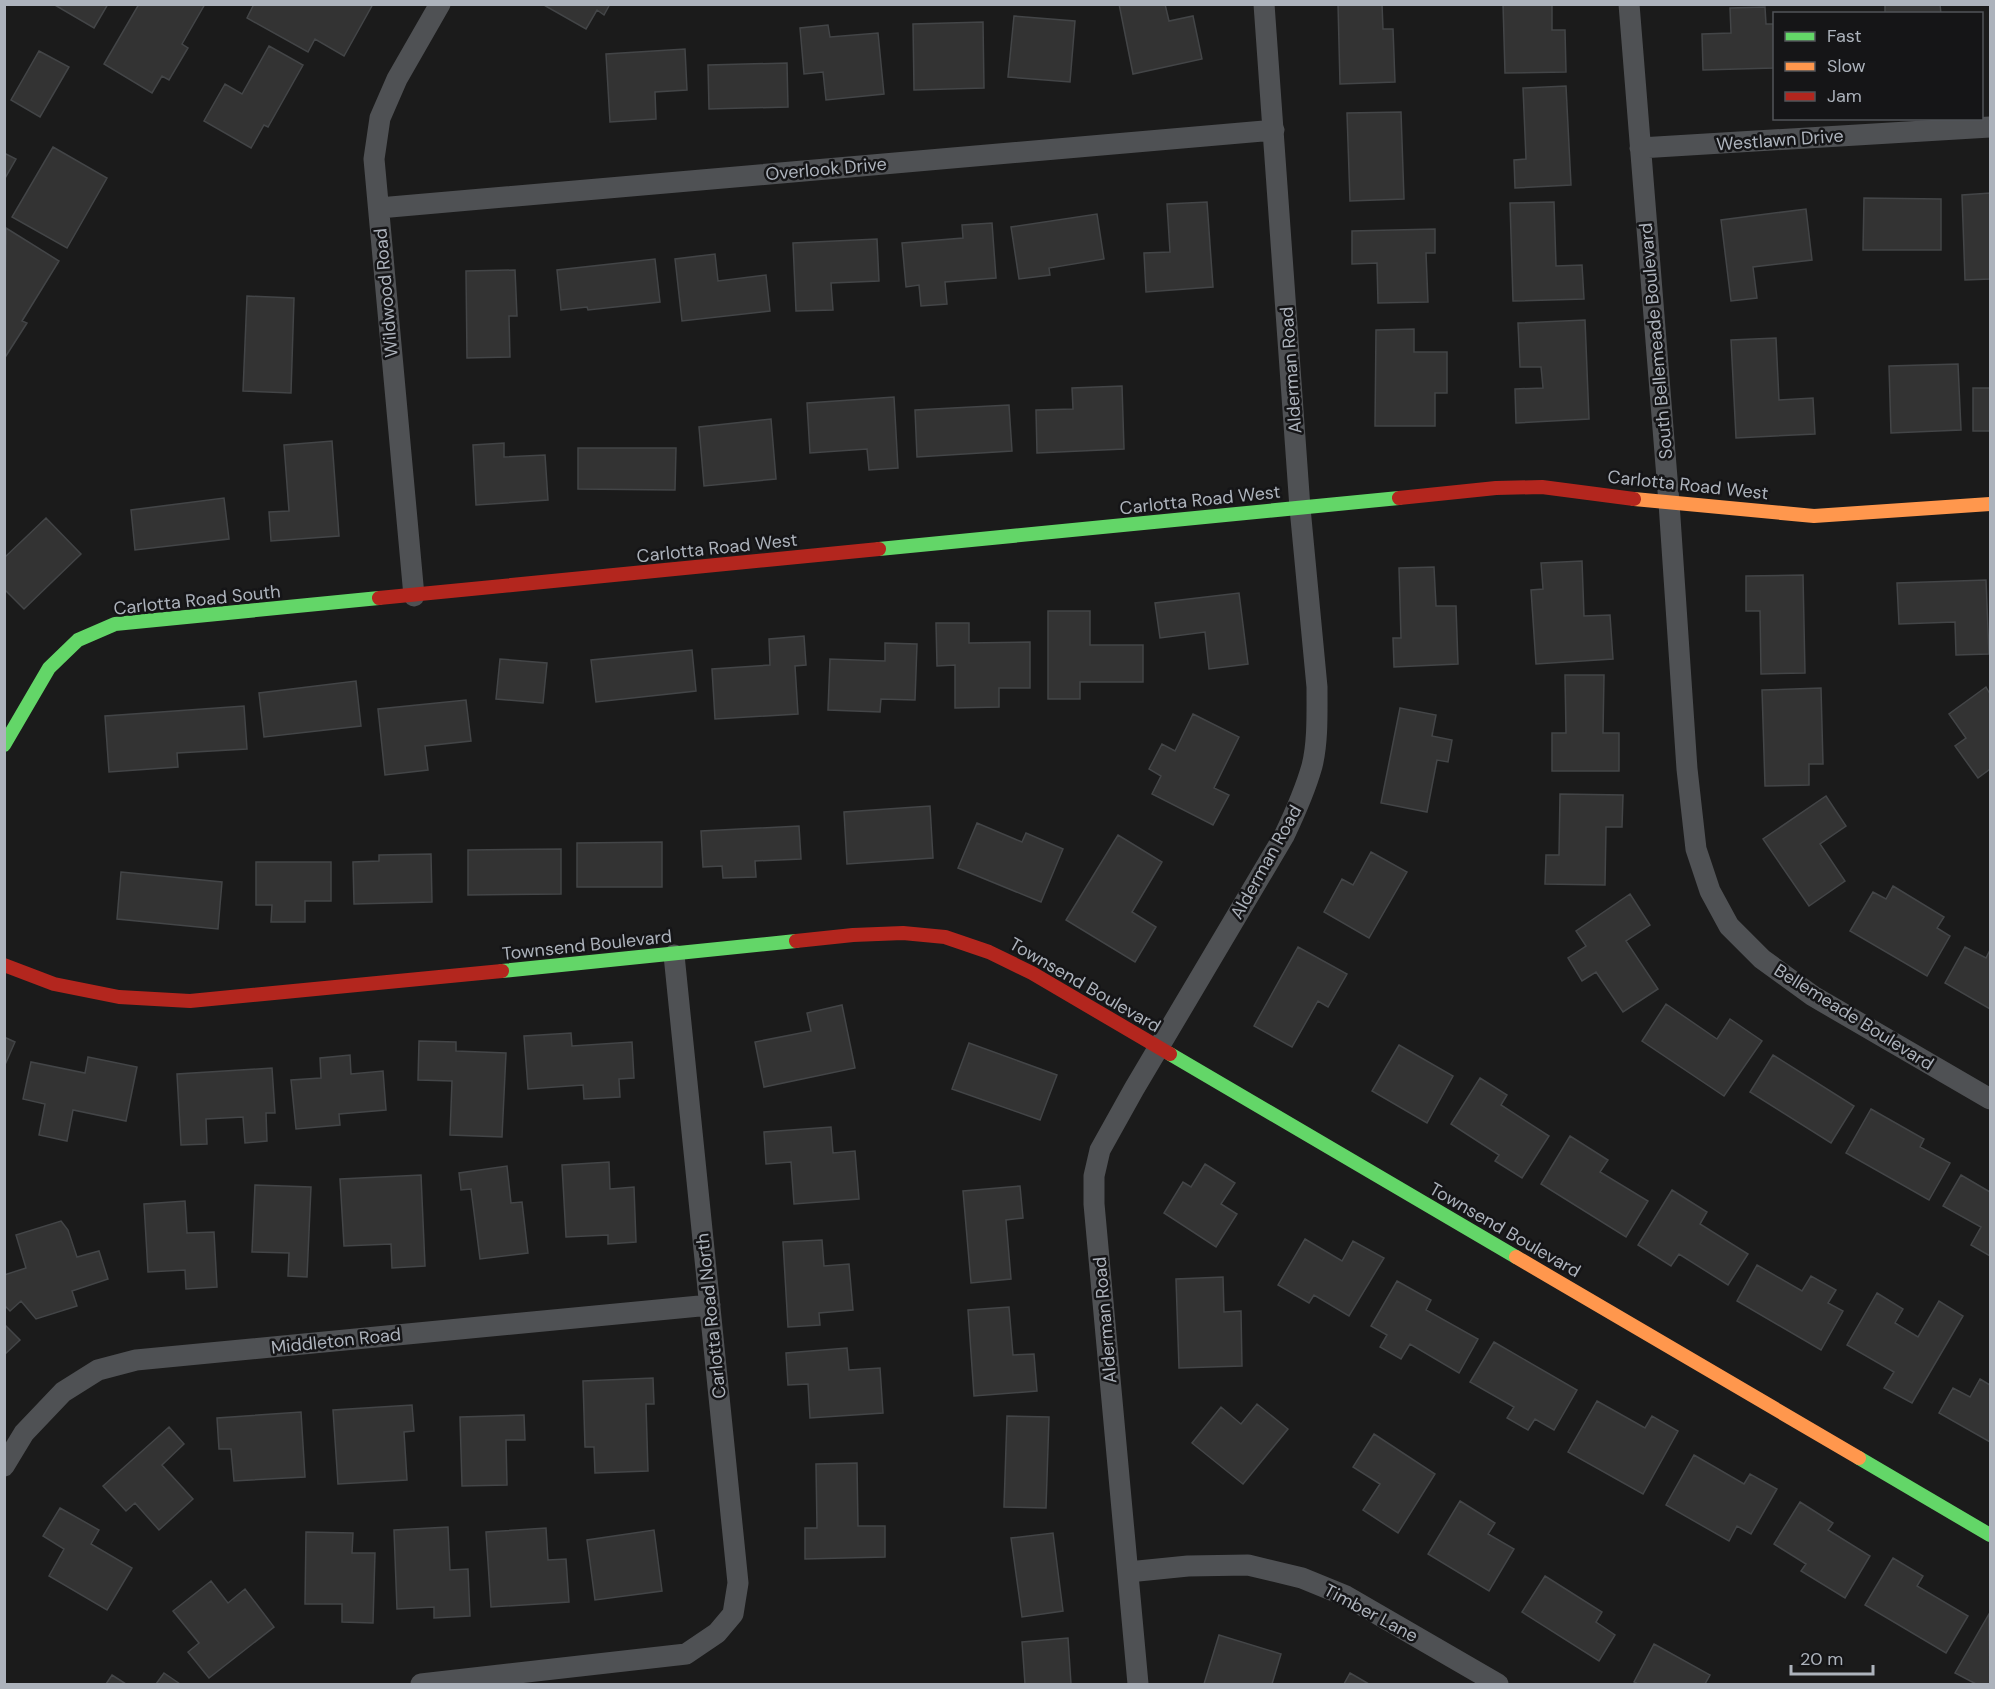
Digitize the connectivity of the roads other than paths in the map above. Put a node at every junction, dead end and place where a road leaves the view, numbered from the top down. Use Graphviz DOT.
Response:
graph roads {
  1 [pos="440,4"];
  2 [pos="1264,4"];
  3 [pos="1629,4"];
  4 [pos="1990,127"];
  5 [pos="1274,130"];
  6 [pos="1641,148"];
  7 [pos="379,208"];
  8 [pos="1669,503"];
  9 [pos="1990,504"];
  10 [pos="1300,508"];
  11 [pos="414,596"];
  12 [pos="4,745"];
  13 [pos="1710,891"];
  14 [pos="674,955"];
  15 [pos="4,965"];
  16 [pos="1159,1049"];
  17 [pos="1990,1099"];
  18 [pos="710,1305"];
  19 [pos="4,1466"];
  20 [pos="1990,1534"];
  21 [pos="1128,1572"];
  22 [pos="421,1684"];
  23 [pos="1138,1684"];
  24 [pos="1498,1684"];
  1 -- 7 [label="street, Wildwood Road"];
  2 -- 5 [label="street, Alderman Road"];
  3 -- 6 [label="street, South Bellemeade Boulevard"];
  4 -- 6 [label="street, Westlawn Drive"];
  5 -- 7 [label="street, Overlook Drive"];
  5 -- 10 [label="street, Alderman Road"];
  6 -- 8 [label="street, South Bellemeade Boulevard"];
  7 -- 11 [label="street, Wildwood Road"];
  8 -- 9 [label="street, Carlotta Road West"];
  8 -- 10 [label="street, Carlotta Road West"];
  8 -- 13 [label="street, South Bellemeade Boulevard"];
  10 -- 11 [label="street, Carlotta Road West"];
  10 -- 16 [label="street, Alderman Road"];
  11 -- 12 [label="street, Carlotta Road South"];
  13 -- 17 [label="street, Bellemeade Boulevard"];
  14 -- 15 [label="street, Townsend Boulevard"];
  14 -- 16 [label="street, Townsend Boulevard"];
  14 -- 18 [label="street, Carlotta Road North"];
  16 -- 20 [label="street, Townsend Boulevard"];
  16 -- 21 [label="street, Alderman Road"];
  18 -- 19 [label="street, Middleton Road"];
  18 -- 22 [label="street, Carlotta Road North"];
  21 -- 23 [label="street, Alderman Road"];
  21 -- 24 [label="street, Timber Lane"];
}
